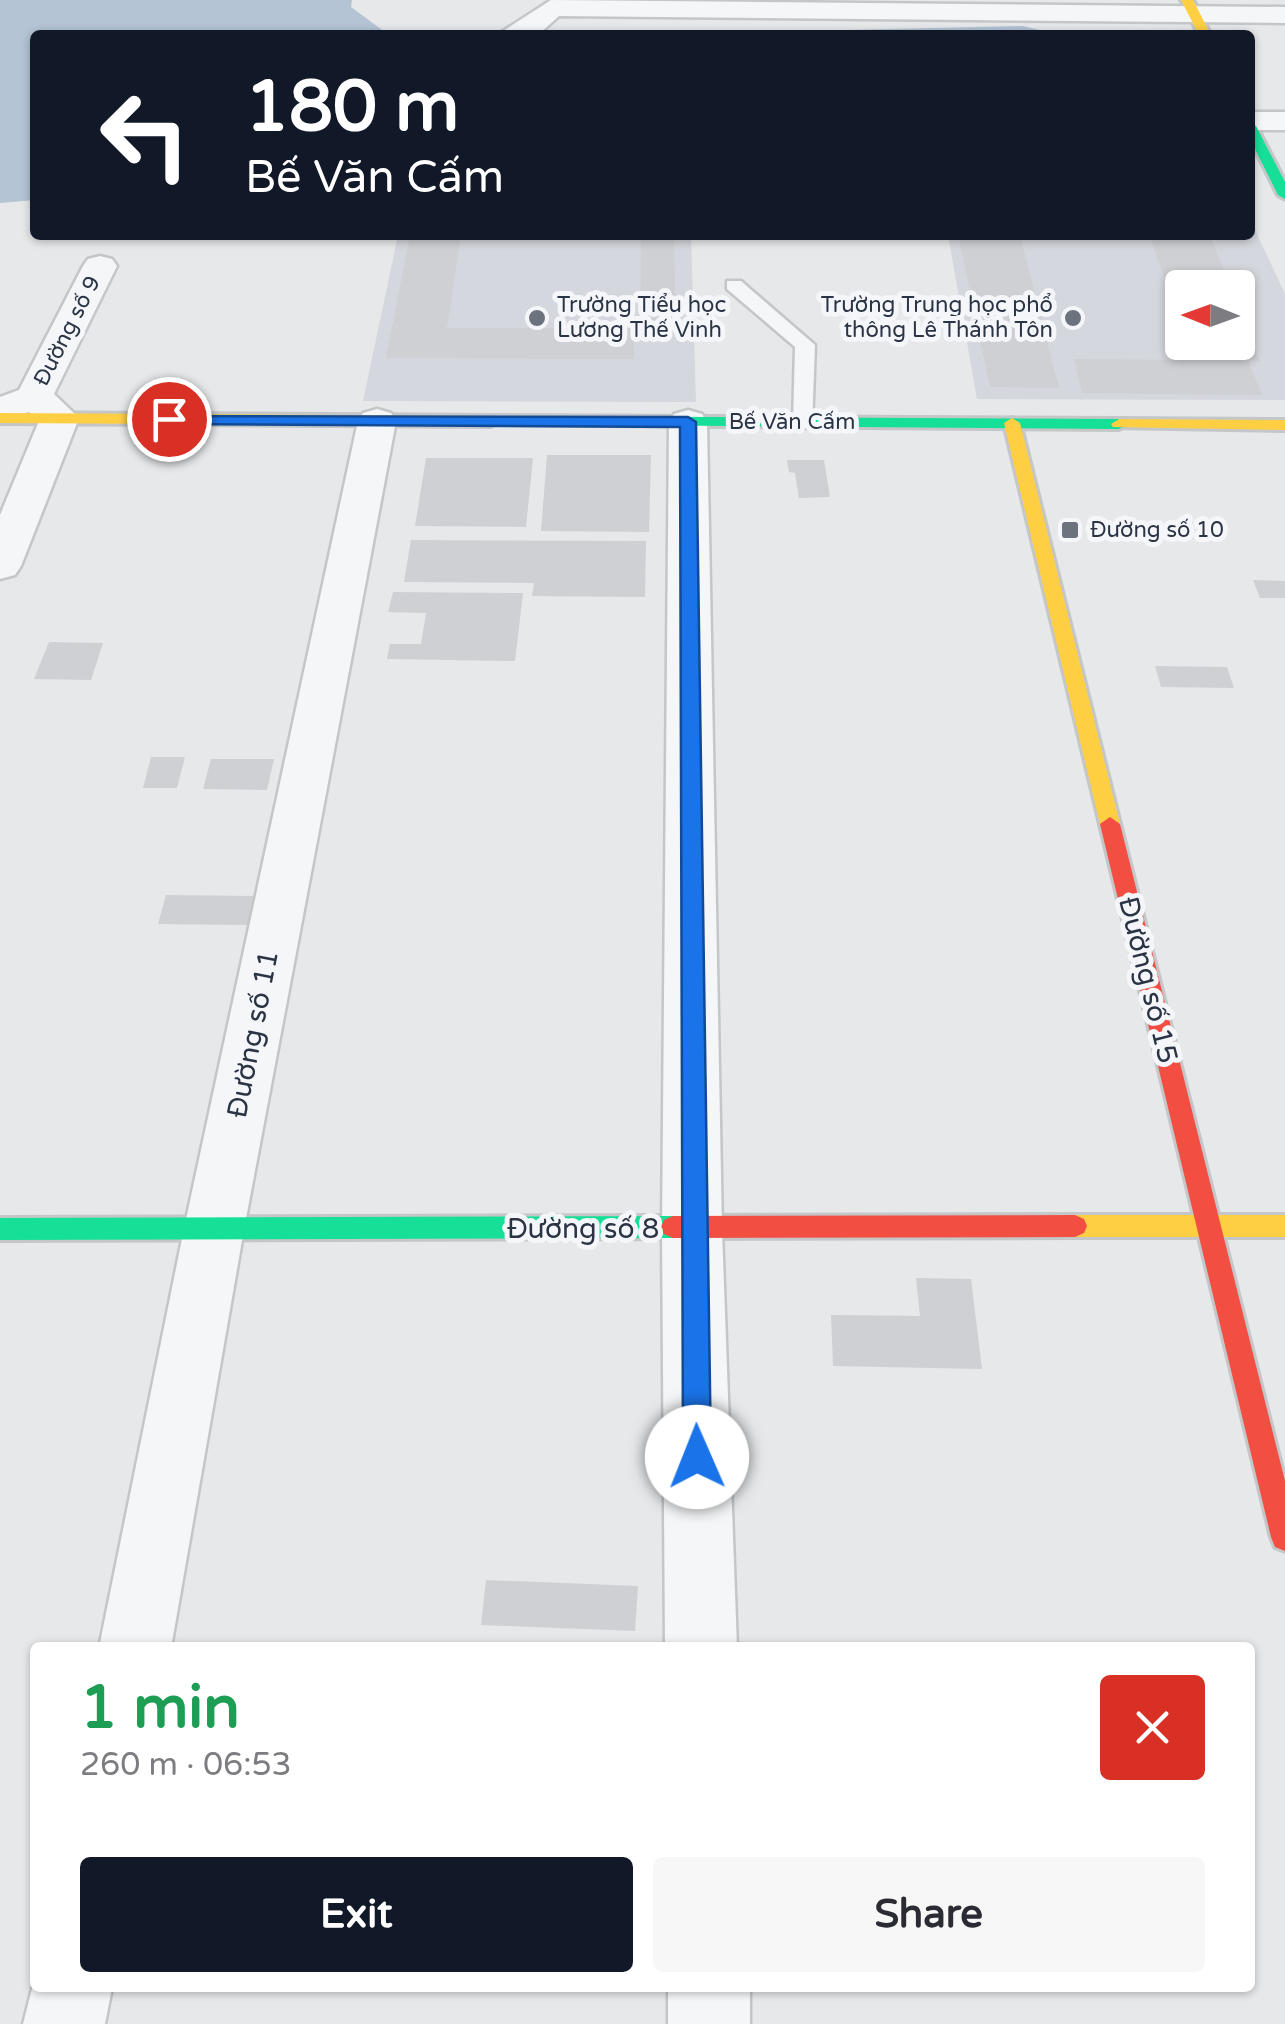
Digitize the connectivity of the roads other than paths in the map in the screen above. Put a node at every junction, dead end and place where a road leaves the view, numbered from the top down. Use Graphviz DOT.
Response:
graph roads {
  1 [pos="547,4"];
  2 [pos="700,4"];
  3 [pos="929,6"];
  4 [pos="1056,7"];
  5 [pos="1285,15"];
  6 [pos="1195,17"];
  7 [pos="525,30"];
  8 [pos="1285,121"];
  9 [pos="1255,123"];
  10 [pos="1255,133"];
  11 [pos="1285,195"];
  12 [pos="100,266"];
  13 [pos="734,285"];
  14 [pos="24,411"];
  15 [pos="376,421"];
  16 [pos="688,422"];
  17 [pos="804,422"];
  18 [pos="1012,424"];
  19 [pos="1285,425"];
  20 [pos="0,566"];
  21 [pos="1208,1225"];
  22 [pos="1285,1226"];
  23 [pos="214,1229"];
  24 [pos="692,1229"];
  25 [pos="0,1230"];
  26 [pos="1285,1537"];
  27 [pos="136,1642"];
  28 [pos="701,1642"];
  29 [pos="70,1992"];
  30 [pos="708,1992"];
  31 [pos="64,2024"];
  32 [pos="709,2024"];
  1 -- 2 [label="street"];
  1 -- 7 [label="street"];
  2 -- 3 [label="street"];
  3 -- 4 [label="street"];
  4 -- 6 [label="street"];
  5 -- 6 [label="street"];
  8 -- 9 [label="street"];
  10 -- 11 [label="street"];
  12 -- 14 [label="street, Đường số 9"];
  13 -- 17 [label="lane"];
  14 -- 15 [label="street, Bế Văn Cấm"];
  14 -- 20 [label="street, Đường số 9"];
  15 -- 16 [label="street, Bế Văn Cấm"];
  15 -- 23 [label="street, Đường số 11"];
  16 -- 17 [label="street, Bế Văn Cấm"];
  16 -- 24 [label="street"];
  17 -- 18 [label="street, Bế Văn Cấm"];
  18 -- 19 [label="street, Bế Văn Cấm"];
  18 -- 21 [label="street, Đường số 15"];
  21 -- 22 [label="street, Đường số 8"];
  21 -- 24 [label="street, Đường số 8"];
  21 -- 26 [label="street, Đường số 15"];
  23 -- 24 [label="street, Đường số 8"];
  23 -- 25 [label="street, Đường số 8"];
  23 -- 27 [label="street, Đường số 11"];
  24 -- 28 [label="street"];
  29 -- 31 [label="street"];
  30 -- 32 [label="street"];
}
